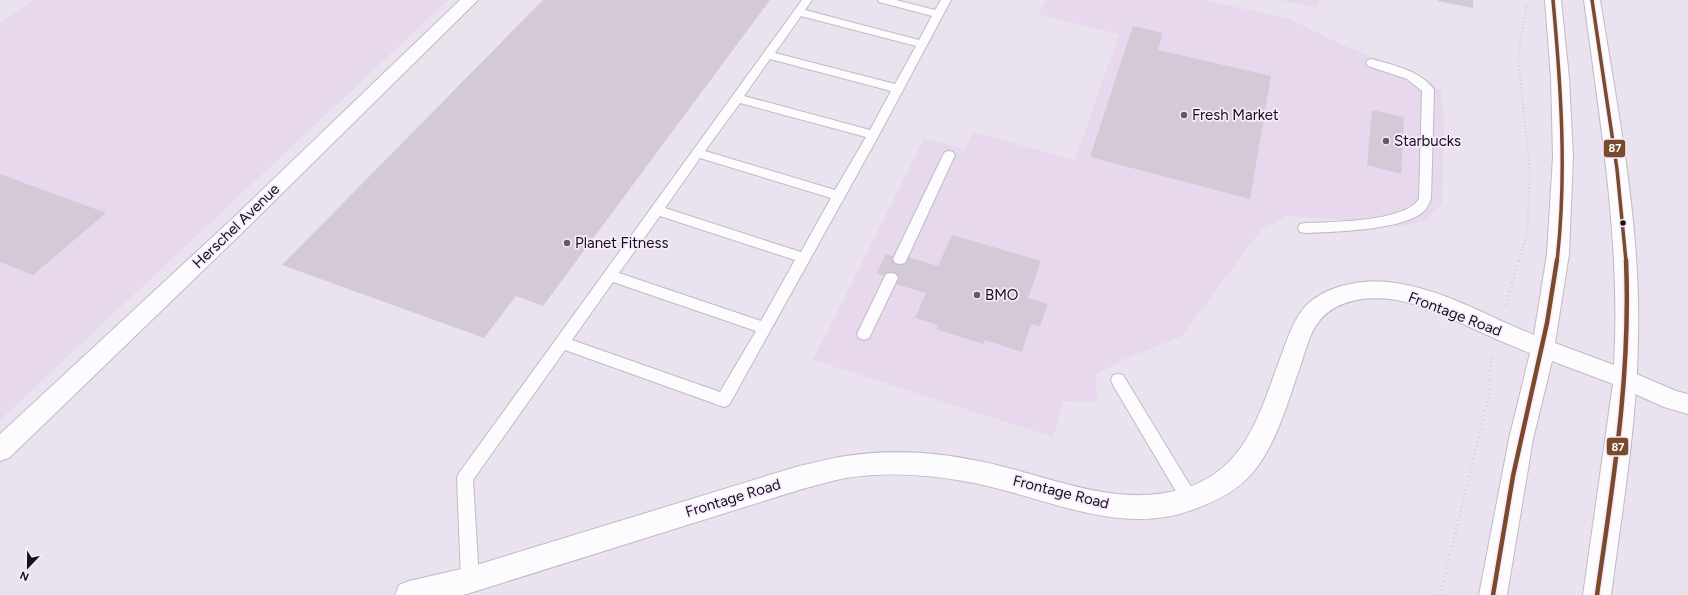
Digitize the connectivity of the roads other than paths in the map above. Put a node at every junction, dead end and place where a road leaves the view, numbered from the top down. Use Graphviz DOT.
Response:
graph roads {
  1 [pos="470,0"];
  2 [pos="807,0"];
  3 [pos="883,0"];
  4 [pos="946,0"];
  5 [pos="1553,0"];
  6 [pos="1592,0"];
  7 [pos="798,12"];
  8 [pos="938,14"];
  9 [pos="922,44"];
  10 [pos="768,55"];
  11 [pos="1372,63"];
  12 [pos="898,89"];
  13 [pos="736,98"];
  14 [pos="874,135"];
  15 [pos="697,154"];
  16 [pos="949,155"];
  17 [pos="839,196"];
  18 [pos="657,210"];
  19 [pos="1305,228"];
  20 [pos="804,258"];
  21 [pos="900,258"];
  22 [pos="610,275"];
  23 [pos="891,278"];
  24 [pos="765,328"];
  25 [pos="864,334"];
  26 [pos="562,343"];
  27 [pos="1544,349"];
  28 [pos="1625,379"];
  29 [pos="1118,380"];
  30 [pos="1688,404"];
  31 [pos="0,450"];
  32 [pos="1190,500"];
  33 [pos="470,580"];
  34 [pos="409,595"];
  35 [pos="1493,595"];
  36 [pos="1597,595"];
  1 -- 31 [label="street, Herschel Avenue"];
  2 -- 7 [label="lane"];
  3 -- 8 [label="lane"];
  4 -- 8 [label="lane"];
  5 -- 27 [label="street"];
  6 -- 28 [label="street"];
  7 -- 9 [label="lane"];
  7 -- 10 [label="lane"];
  8 -- 9 [label="lane"];
  9 -- 12 [label="lane"];
  10 -- 12 [label="lane"];
  10 -- 13 [label="lane"];
  11 -- 19 [label="lane"];
  12 -- 14 [label="lane"];
  13 -- 14 [label="lane"];
  13 -- 15 [label="lane"];
  14 -- 17 [label="lane"];
  15 -- 17 [label="lane"];
  15 -- 18 [label="lane"];
  16 -- 21 [label="lane"];
  17 -- 20 [label="lane"];
  18 -- 20 [label="lane"];
  18 -- 22 [label="lane"];
  20 -- 24 [label="lane"];
  22 -- 24 [label="lane"];
  22 -- 26 [label="lane"];
  23 -- 25 [label="lane"];
  24 -- 26 [label="lane"];
  26 -- 33 [label="lane"];
  27 -- 28 [label="street, Frontage Road"];
  27 -- 32 [label="street, Frontage Road"];
  27 -- 35 [label="street"];
  28 -- 30 [label="street, Frontage Road"];
  28 -- 36 [label="street"];
  29 -- 32 [label="lane"];
  32 -- 33 [label="street, Frontage Road"];
  33 -- 34 [label="street, Frontage Road"];
}
